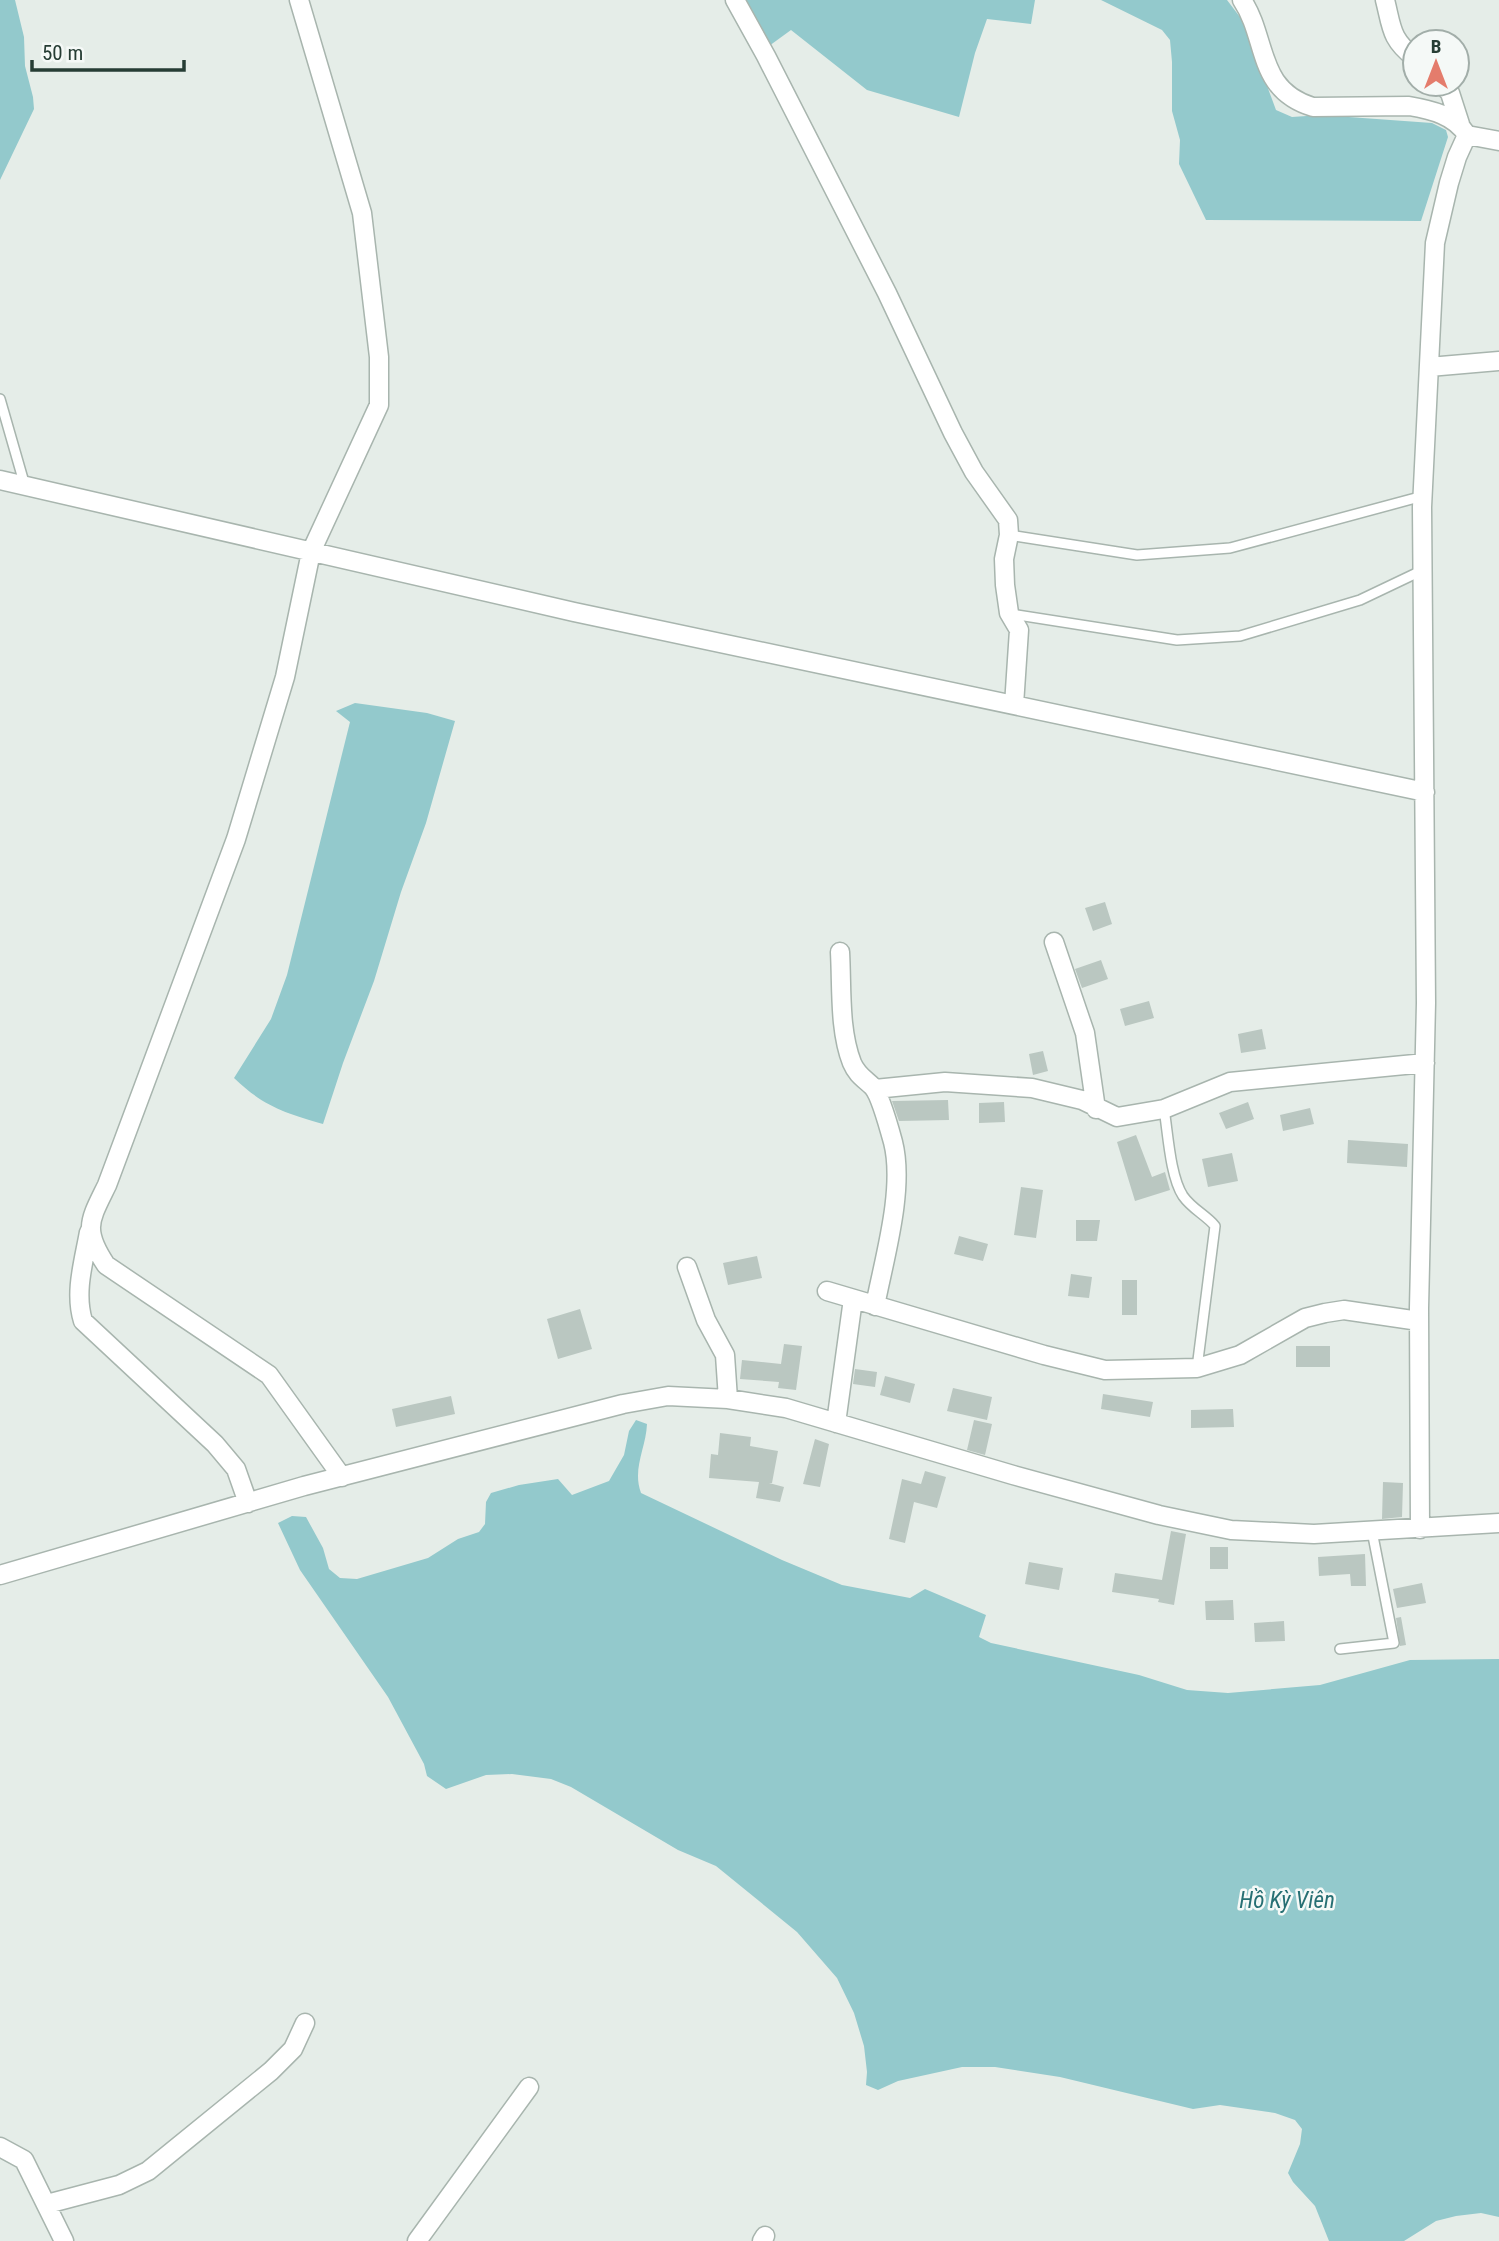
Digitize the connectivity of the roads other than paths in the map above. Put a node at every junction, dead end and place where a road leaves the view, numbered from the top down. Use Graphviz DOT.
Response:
graph roads {
  1 [pos="299,0"];
  2 [pos="735,0"];
  3 [pos="1242,0"];
  4 [pos="1385,0"];
  5 [pos="1401,46"];
  6 [pos="1452,98"];
  7 [pos="1464,130"];
  8 [pos="1499,141"];
  9 [pos="1499,361"];
  10 [pos="1429,367"];
  11 [pos="0,398"];
  12 [pos="0,480"];
  13 [pos="25,486"];
  14 [pos="1423,496"];
  15 [pos="1009,536"];
  16 [pos="311,552"];
  17 [pos="1423,570"];
  18 [pos="1009,613"];
  19 [pos="1014,705"];
  20 [pos="1425,793"];
  21 [pos="1054,942"];
  22 [pos="840,952"];
  23 [pos="1425,1063"];
  24 [pos="875,1089"];
  25 [pos="1096,1109"];
  26 [pos="1164,1109"];
  27 [pos="90,1228"];
  28 [pos="687,1267"];
  29 [pos="827,1291"];
  30 [pos="853,1299"];
  31 [pos="875,1306"];
  32 [pos="1419,1321"];
  33 [pos="1197,1368"];
  34 [pos="728,1398"];
  35 [pos="836,1423"];
  36 [pos="342,1477"];
  37 [pos="248,1503"];
  38 [pos="1499,1524"];
  39 [pos="1420,1529"];
  40 [pos="1373,1531"];
  41 [pos="0,1575"];
  42 [pos="1340,1650"];
  43 [pos="305,2023"];
  44 [pos="529,2087"];
  45 [pos="0,2147"];
  46 [pos="47,2204"];
  47 [pos="64,2241"];
  48 [pos="417,2241"];
  1 -- 16 [label="street"];
  2 -- 15 [label="street"];
  3 -- 7 [label="street"];
  4 -- 5 [label="street"];
  6 -- 7 [label="street"];
  7 -- 8 [label="street"];
  7 -- 10 [label="street"];
  9 -- 10 [label="street"];
  10 -- 14 [label="street"];
  11 -- 13 [label="lane"];
  12 -- 13 [label="street"];
  13 -- 16 [label="street"];
  14 -- 15 [label="lane"];
  14 -- 17 [label="street"];
  15 -- 18 [label="street"];
  16 -- 19 [label="street"];
  16 -- 27 [label="street"];
  17 -- 18 [label="lane"];
  17 -- 20 [label="street"];
  18 -- 19 [label="street"];
  19 -- 20 [label="street"];
  20 -- 23 [label="street"];
  21 -- 25 [label="street"];
  22 -- 24 [label="street"];
  23 -- 26 [label="street"];
  23 -- 32 [label="street"];
  24 -- 25 [label="street"];
  24 -- 31 [label="street"];
  25 -- 26 [label="street"];
  26 -- 33 [label="lane"];
  27 -- 36 [label="street"];
  27 -- 37 [label="street"];
  28 -- 34 [label="street"];
  29 -- 30 [label="street"];
  30 -- 31 [label="street"];
  30 -- 35 [label="street"];
  31 -- 33 [label="street"];
  32 -- 33 [label="street"];
  32 -- 39 [label="street"];
  34 -- 35 [label="street"];
  34 -- 36 [label="street"];
  35 -- 40 [label="street"];
  36 -- 37 [label="street"];
  37 -- 41 [label="street"];
  38 -- 39 [label="street"];
  39 -- 40 [label="street"];
  40 -- 42 [label="lane"];
  43 -- 46 [label="street"];
  44 -- 48 [label="street"];
  45 -- 46 [label="street"];
  46 -- 47 [label="street"];
}
